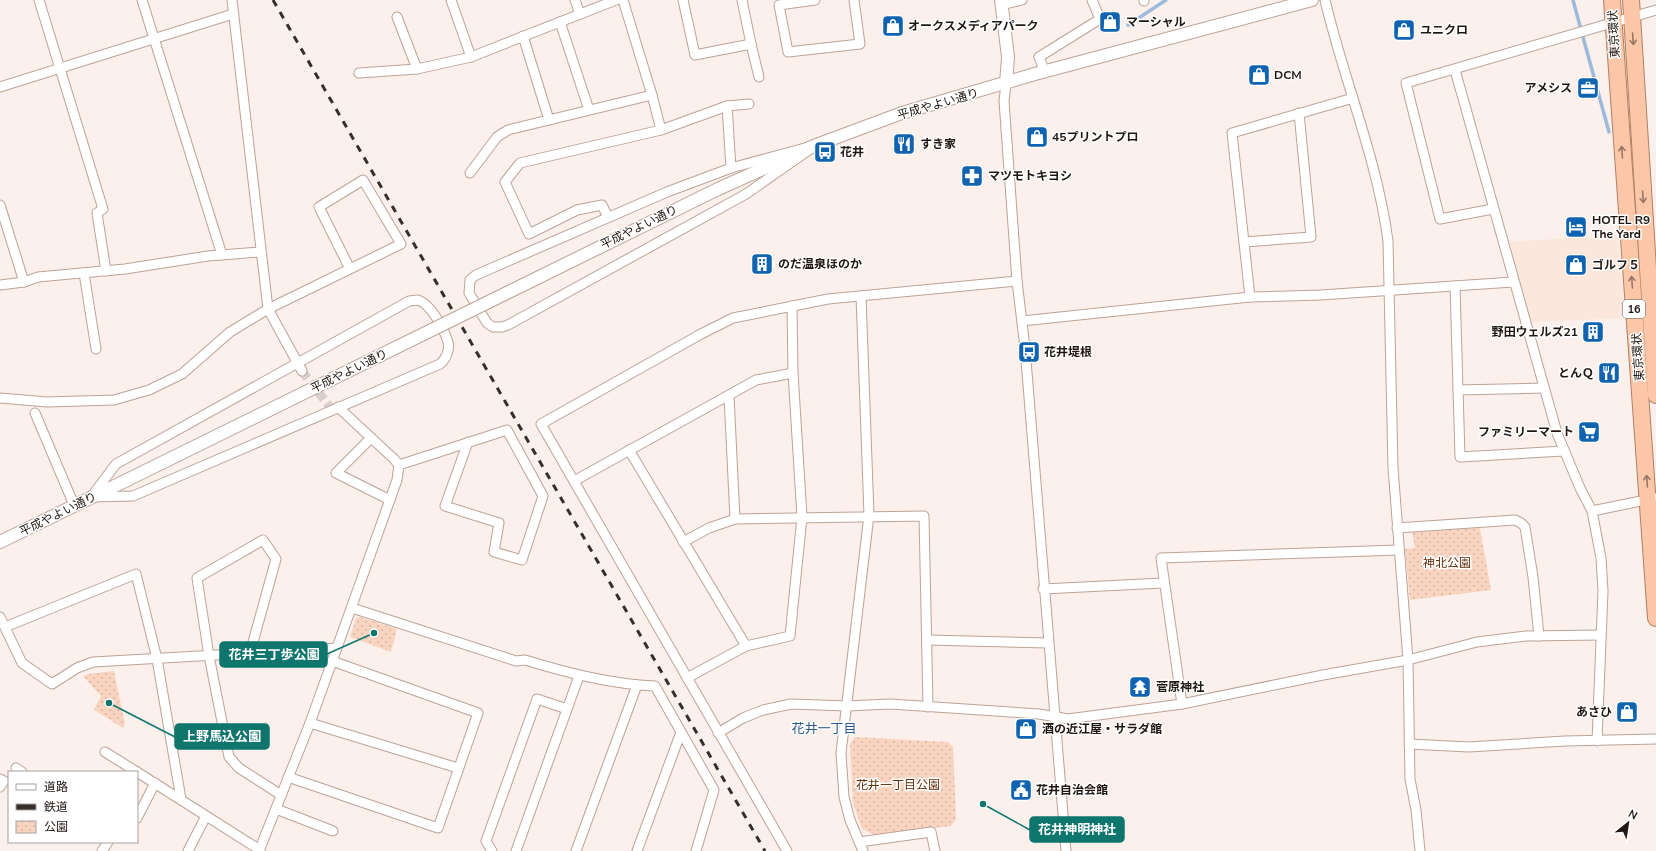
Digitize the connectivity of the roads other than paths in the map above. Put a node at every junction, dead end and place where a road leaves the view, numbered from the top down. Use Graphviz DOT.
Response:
graph roads {
  1 [pos="39,0"];
  2 [pos="142,0"];
  3 [pos="232,0"];
  4 [pos="451,0"];
  5 [pos="575,0"];
  6 [pos="616,0"];
  7 [pos="623,0"];
  8 [pos="683,0"];
  9 [pos="742,0"];
  10 [pos="815,0"];
  11 [pos="854,0"];
  12 [pos="1022,0"];
  13 [pos="1092,0"];
  14 [pos="1312,0"];
  15 [pos="1325,0"];
  16 [pos="1612,0"];
  17 [pos="1631,0"];
  18 [pos="1001,2"];
  19 [pos="1656,10"];
  20 [pos="234,14"];
  21 [pos="580,14"];
  22 [pos="397,17"];
  23 [pos="1632,18"];
  24 [pos="560,22"];
  25 [pos="1612,24"];
  26 [pos="522,36"];
  27 [pos="155,39"];
  28 [pos="751,44"];
  29 [pos="471,58"];
  30 [pos="61,68"];
  31 [pos="417,69"];
  32 [pos="1455,70"];
  33 [pos="359,72"];
  34 [pos="1045,72"];
  35 [pos="759,78"];
  36 [pos="1006,84"];
  37 [pos="0,87"];
  38 [pos="652,95"];
  39 [pos="1353,98"];
  40 [pos="749,104"];
  41 [pos="727,106"];
  42 [pos="589,110"];
  43 [pos="1299,113"];
  44 [pos="549,120"];
  45 [pos="661,130"];
  46 [pos="816,146"];
  47 [pos="731,168"];
  48 [pos="470,173"];
  49 [pos="0,205"];
  50 [pos="1493,209"];
  51 [pos="608,217"];
  52 [pos="1244,242"];
  53 [pos="260,252"];
  54 [pos="222,255"];
  55 [pos="350,269"];
  56 [pos="106,271"];
  57 [pos="84,273"];
  58 [pos="1017,281"];
  59 [pos="24,282"];
  60 [pos="1513,282"];
  61 [pos="0,285"];
  62 [pos="1455,286"];
  63 [pos="1390,291"];
  64 [pos="861,296"];
  65 [pos="1250,297"];
  66 [pos="792,306"];
  67 [pos="268,310"];
  68 [pos="1022,321"];
  69 [pos="96,349"];
  70 [pos="300,367"];
  71 [pos="793,373"];
  72 [pos="1544,388"];
  73 [pos="1458,390"];
  74 [pos="1656,395"];
  75 [pos="728,396"];
  76 [pos="0,398"];
  77 [pos="338,407"];
  78 [pos="36,413"];
  79 [pos="371,438"];
  80 [pos="468,442"];
  81 [pos="629,450"];
  82 [pos="1564,451"];
  83 [pos="399,465"];
  84 [pos="574,481"];
  85 [pos="91,497"];
  86 [pos="1652,499"];
  87 [pos="390,500"];
  88 [pos="74,506"];
  89 [pos="1592,511"];
  90 [pos="869,515"];
  91 [pos="802,517"];
  92 [pos="735,519"];
  93 [pos="1397,528"];
  94 [pos="0,542"];
  95 [pos="683,542"];
  96 [pos="1399,550"];
  97 [pos="1163,583"];
  98 [pos="1043,589"];
  99 [pos="352,608"];
  100 [pos="0,617"];
  101 [pos="1656,618"];
  102 [pos="5,627"];
  103 [pos="1601,635"];
  104 [pos="1539,636"];
  105 [pos="927,640"];
  106 [pos="1048,643"];
  107 [pos="746,646"];
  108 [pos="337,648"];
  109 [pos="250,653"];
  110 [pos="209,656"];
  111 [pos="157,659"];
  112 [pos="1408,660"];
  113 [pos="332,661"];
  114 [pos="579,676"];
  115 [pos="687,678"];
  116 [pos="637,685"];
  117 [pos="1182,704"];
  118 [pos="847,706"];
  119 [pos="928,707"];
  120 [pos="567,709"];
  121 [pos="1055,716"];
  122 [pos="310,723"];
  123 [pos="681,732"];
  124 [pos="718,733"];
  125 [pos="1656,739"];
  126 [pos="1596,741"];
  127 [pos="1409,744"];
  128 [pos="105,752"];
  129 [pos="458,768"];
  130 [pos="135,771"];
  131 [pos="138,773"];
  132 [pos="288,777"];
  133 [pos="0,779"];
  134 [pos="155,783"];
  135 [pos="0,788"];
  136 [pos="281,795"];
  137 [pos="181,800"];
  138 [pos="276,809"];
  139 [pos="138,816"];
  140 [pos="206,816"];
  141 [pos="333,831"];
  142 [pos="859,842"];
  143 [pos="188,851"];
  144 [pos="259,851"];
  145 [pos="492,851"];
  146 [pos="516,851"];
  147 [pos="576,851"];
  148 [pos="637,851"];
  149 [pos="696,851"];
  150 [pos="787,851"];
  151 [pos="864,851"];
  152 [pos="935,851"];
  153 [pos="1066,851"];
  154 [pos="1420,851"];
  1 -- 30 [label="street"];
  2 -- 27 [label="street"];
  3 -- 20 [label="street"];
  4 -- 29 [label="street"];
  5 -- 21 [label="street"];
  6 -- 21 [label="street"];
  7 -- 38 [label="street"];
  8 -- 28 [label="street"];
  9 -- 28 [label="street"];
  10 -- 11 [label="street"];
  12 -- 18 [label="street"];
  13 -- 34 [label="street"];
  14 -- 34 [label="street, 平成やよい通り"];
  15 -- 39 [label="street"];
  16 -- 25 [label="highway, 東京環状 / 16"];
  17 -- 23 [label="highway, 東京環状 / 16"];
  18 -- 36 [label="street"];
  19 -- 23 [label="street"];
  20 -- 27 [label="street"];
  20 -- 53 [label="street"];
  21 -- 24 [label="street"];
  22 -- 31 [label="street"];
  23 -- 25 [label="street"];
  23 -- 74 [label="highway, 東京環状 / 16, one-way"];
  24 -- 26 [label="street"];
  24 -- 42 [label="street"];
  25 -- 32 [label="street"];
  86 -- 25 [label="highway, 東京環状 / 16, one-way"];
  26 -- 29 [label="street"];
  26 -- 44 [label="street"];
  27 -- 30 [label="street"];
  27 -- 54 [label="street"];
  28 -- 35 [label="street"];
  29 -- 31 [label="street"];
  30 -- 37 [label="street"];
  30 -- 56 [label="street"];
  31 -- 33 [label="street"];
  32 -- 50 [label="street"];
  32 -- 50 [label="street"];
  34 -- 36 [label="street, 平成やよい通り"];
  36 -- 46 [label="street, 平成やよい通り"];
  36 -- 58 [label="street"];
  38 -- 42 [label="street"];
  38 -- 45 [label="street"];
  39 -- 43 [label="street"];
  39 -- 63 [label="street"];
  40 -- 41 [label="street"];
  41 -- 45 [label="street"];
  41 -- 47 [label="street"];
  42 -- 44 [label="street"];
  43 -- 52 [label="street"];
  43 -- 52 [label="street"];
  44 -- 48 [label="street"];
  45 -- 51 [label="street"];
  46 -- 47 [label="street"];
  46 -- 51 [label="street"];
  46 -- 85 [label="street, 平成やよい通り, bridge"];
  47 -- 51 [label="street"];
  49 -- 59 [label="street"];
  50 -- 60 [label="street"];
  52 -- 65 [label="street"];
  53 -- 54 [label="street"];
  53 -- 67 [label="street"];
  54 -- 56 [label="street"];
  55 -- 55 [label="street"];
  55 -- 67 [label="street"];
  56 -- 57 [label="street"];
  57 -- 59 [label="street"];
  57 -- 69 [label="street"];
  58 -- 64 [label="street"];
  58 -- 68 [label="street"];
  59 -- 61 [label="street"];
  60 -- 62 [label="street"];
  60 -- 72 [label="street"];
  62 -- 63 [label="street"];
  62 -- 73 [label="street"];
  63 -- 65 [label="street"];
  63 -- 93 [label="street"];
  64 -- 66 [label="street"];
  64 -- 90 [label="street"];
  65 -- 68 [label="street"];
  66 -- 71 [label="street"];
  66 -- 84 [label="street"];
  67 -- 70 [label="street"];
  67 -- 76 [label="street"];
  68 -- 98 [label="street"];
  70 -- 77 [label="street"];
  70 -- 85 [label="street"];
  71 -- 75 [label="street"];
  71 -- 91 [label="street"];
  72 -- 73 [label="street"];
  72 -- 82 [label="street"];
  73 -- 82 [label="street"];
  75 -- 81 [label="street"];
  75 -- 92 [label="street"];
  77 -- 79 [label="street"];
  77 -- 85 [label="street"];
  78 -- 88 [label="street"];
  79 -- 83 [label="street"];
  79 -- 87 [label="street"];
  80 -- 80 [label="street"];
  80 -- 83 [label="street"];
  81 -- 84 [label="street"];
  81 -- 95 [label="street"];
  82 -- 89 [label="street"];
  83 -- 87 [label="street"];
  84 -- 115 [label="street"];
  85 -- 88 [label="street, 平成やよい通り"];
  86 -- 89 [label="street"];
  86 -- 101 [label="highway, 東京環状 / 16"];
  87 -- 99 [label="street"];
  88 -- 94 [label="street, 平成やよい通り"];
  89 -- 103 [label="street"];
  90 -- 91 [label="street"];
  90 -- 105 [label="street"];
  90 -- 118 [label="street"];
  91 -- 92 [label="street"];
  91 -- 107 [label="street"];
  92 -- 95 [label="street"];
  93 -- 96 [label="street"];
  93 -- 104 [label="street"];
  95 -- 107 [label="street"];
  96 -- 97 [label="street"];
  96 -- 112 [label="street"];
  97 -- 98 [label="street"];
  97 -- 117 [label="street"];
  98 -- 106 [label="street"];
  99 -- 108 [label="street"];
  99 -- 114 [label="street"];
  100 -- 102 [label="street"];
  102 -- 111 [label="street"];
  102 -- 111 [label="street"];
  103 -- 104 [label="street"];
  103 -- 126 [label="street"];
  104 -- 112 [label="street"];
  105 -- 106 [label="street"];
  105 -- 119 [label="street"];
  106 -- 121 [label="street"];
  107 -- 115 [label="street"];
  108 -- 109 [label="street"];
  108 -- 113 [label="street"];
  109 -- 110 [label="street"];
  109 -- 110 [label="street"];
  110 -- 111 [label="street"];
  110 -- 136 [label="street"];
  111 -- 137 [label="street"];
  112 -- 117 [label="street"];
  112 -- 127 [label="street"];
  113 -- 122 [label="street"];
  113 -- 129 [label="street"];
  114 -- 116 [label="street"];
  114 -- 120 [label="street"];
  115 -- 124 [label="street"];
  116 -- 123 [label="street"];
  116 -- 147 [label="street"];
  117 -- 121 [label="street"];
  118 -- 119 [label="street"];
  118 -- 124 [label="street"];
  118 -- 142 [label="street"];
  119 -- 121 [label="street"];
  120 -- 145 [label="street"];
  120 -- 146 [label="street"];
  121 -- 153 [label="street"];
  122 -- 129 [label="street"];
  122 -- 132 [label="street"];
  123 -- 148 [label="street"];
  123 -- 149 [label="street"];
  124 -- 150 [label="street"];
  125 -- 126 [label="street"];
  126 -- 127 [label="street"];
  127 -- 154 [label="street"];
  128 -- 130 [label="street"];
  129 -- 132 [label="street"];
  131 -- 134 [label="street"];
  132 -- 136 [label="street"];
  133 -- 135 [label="street"];
  134 -- 137 [label="street"];
  134 -- 139 [label="street"];
  136 -- 138 [label="street"];
  137 -- 140 [label="street"];
  138 -- 141 [label="street"];
  138 -- 144 [label="street"];
  140 -- 143 [label="street"];
  140 -- 144 [label="street"];
  142 -- 151 [label="street"];
  142 -- 152 [label="street"];
}
